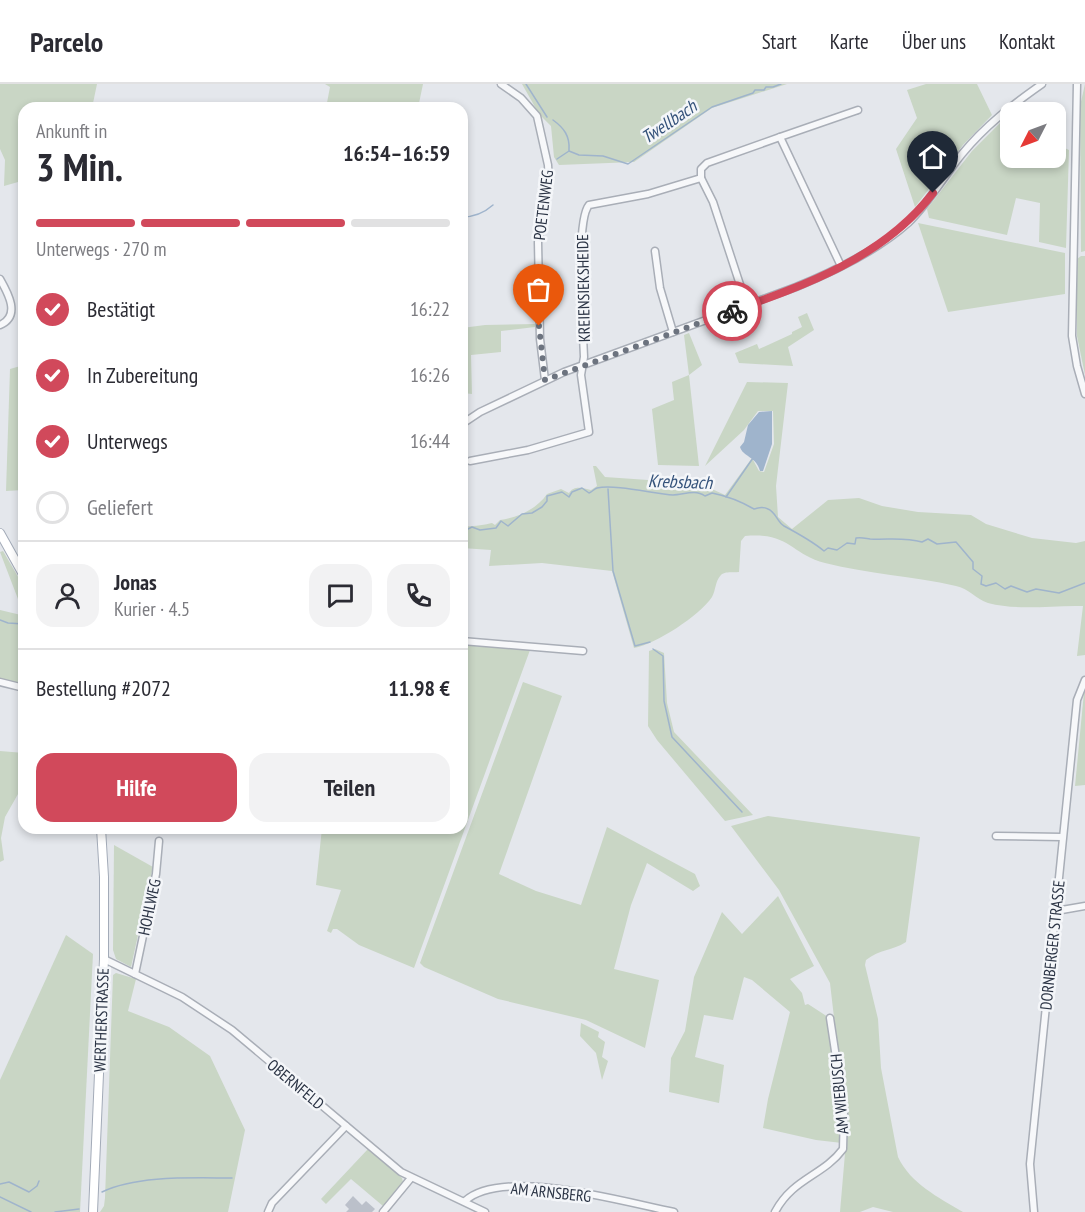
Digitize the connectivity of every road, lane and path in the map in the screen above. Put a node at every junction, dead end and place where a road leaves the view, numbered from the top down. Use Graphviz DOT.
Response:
graph roads {
  1 [pos="501,84"];
  2 [pos="1041,84"];
  3 [pos="1077,84"];
  4 [pos="858,110"];
  5 [pos="780,137"];
  6 [pos="701,178"];
  7 [pos="655,252"];
  8 [pos="841,266"];
  9 [pos="0,279"];
  10 [pos="747,306"];
  11 [pos="0,325"];
  12 [pos="673,332"];
  13 [pos="582,366"];
  14 [pos="545,380"];
  15 [pos="1085,394"];
  16 [pos="468,420"];
  17 [pos="470,461"];
  18 [pos="0,533"];
  19 [pos="18,565"];
  20 [pos="468,641"];
  21 [pos="583,651"];
  22 [pos="1085,680"];
  23 [pos="0,682"];
  24 [pos="18,686"];
  25 [pos="101,834"];
  26 [pos="996,836"];
  27 [pos="1062,837"];
  28 [pos="159,841"];
  29 [pos="1085,906"];
  30 [pos="1056,911"];
  31 [pos="104,959"];
  32 [pos="135,974"];
  33 [pos="830,1017"];
  34 [pos="346,1126"];
  35 [pos="411,1178"];
  36 [pos="465,1201"];
  37 [pos="93,1212"];
  38 [pos="268,1212"];
  39 [pos="383,1212"];
  40 [pos="486,1212"];
  41 [pos="674,1212"];
  42 [pos="775,1212"];
  43 [pos="1034,1212"];
  1 -- 14 [label="street, POETENWEG"];
  2 -- 8 [label="street"];
  3 -- 15 [label="street"];
  4 -- 5 [label="street"];
  5 -- 6 [label="street"];
  5 -- 8 [label="street"];
  6 -- 10 [label="street"];
  6 -- 13 [label="street, KREIENSIEKSHEIDE"];
  7 -- 12 [label="street"];
  8 -- 10 [label="street"];
  9 -- 11 [label="street"];
  10 -- 12 [label="street"];
  12 -- 13 [label="street"];
  13 -- 14 [label="street"];
  13 -- 17 [label="street"];
  14 -- 16 [label="street"];
  18 -- 19 [label="main road"];
  20 -- 21 [label="street"];
  22 -- 27 [label="street, DORNBERGER STRASSE"];
  23 -- 24 [label="street"];
  25 -- 31 [label="main road, WERTHERSTRASSE"];
  26 -- 27 [label="street"];
  27 -- 30 [label="street, DORNBERGER STRASSE"];
  28 -- 32 [label="street, HOHLWEG"];
  29 -- 30 [label="street"];
  30 -- 43 [label="street, DORNBERGER STRASSE"];
  31 -- 32 [label="street, OBERNFELD"];
  31 -- 37 [label="main road, WERTHERSTRASSE"];
  32 -- 34 [label="street, OBERNFELD"];
  33 -- 42 [label="street, AM WIEBUSCH"];
  34 -- 35 [label="street, OBERNFELD"];
  34 -- 38 [label="street"];
  35 -- 36 [label="street, OBERNFELD"];
  35 -- 39 [label="street"];
  36 -- 40 [label="street, OBERNFELD"];
  36 -- 41 [label="street, AM ARNSBERG"];
}
